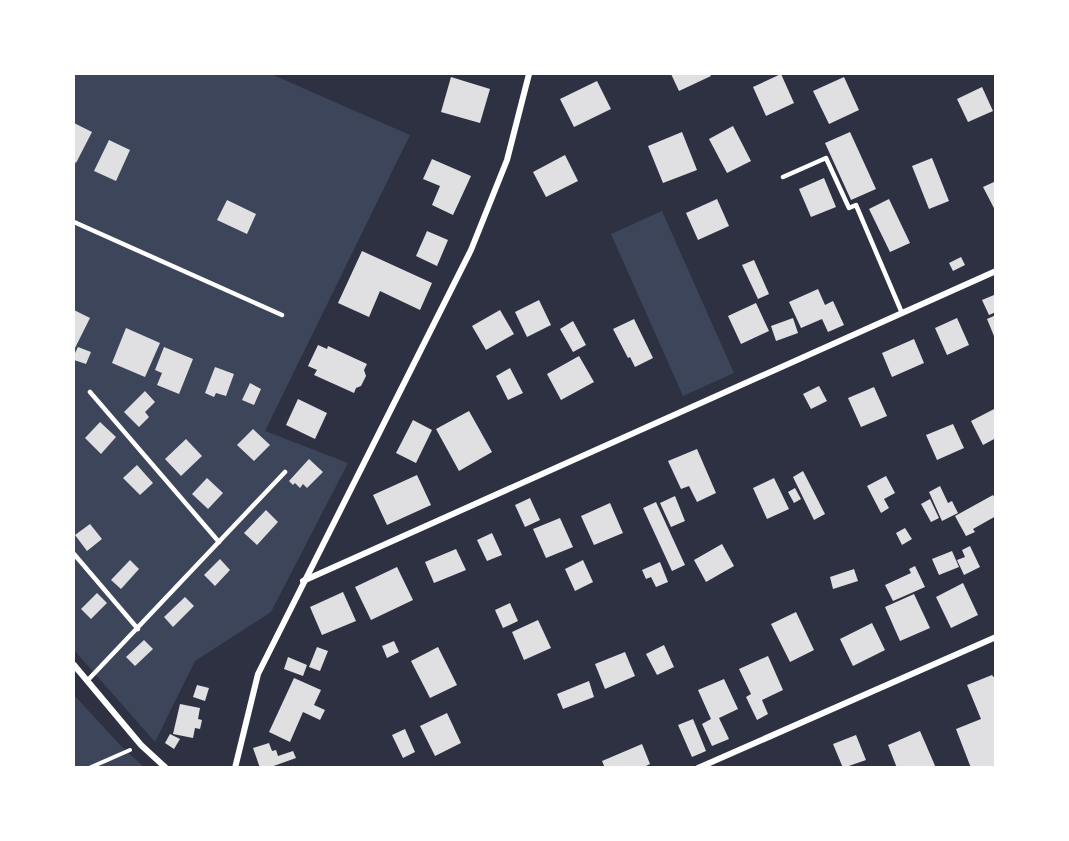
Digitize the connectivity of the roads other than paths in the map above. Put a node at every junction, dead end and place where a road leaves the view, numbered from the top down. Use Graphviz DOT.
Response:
graph roads {
  1 [pos="529,74"];
  2 [pos="783,177"];
  3 [pos="74,222"];
  4 [pos="996,271"];
  5 [pos="902,313"];
  6 [pos="282,315"];
  7 [pos="90,392"];
  8 [pos="285,472"];
  9 [pos="219,542"];
  10 [pos="74,554"];
  11 [pos="303,581"];
  12 [pos="138,629"];
  13 [pos="996,638"];
  14 [pos="74,665"];
  15 [pos="87,681"];
  16 [pos="166,768"];
  17 [pos="235,768"];
  18 [pos="698,768"];
  1 -- 11 [label="street"];
  2 -- 5 [label="lane"];
  3 -- 6 [label="lane"];
  4 -- 5 [label="street"];
  5 -- 11 [label="street"];
  7 -- 9 [label="lane"];
  8 -- 9 [label="lane"];
  9 -- 12 [label="lane"];
  10 -- 12 [label="lane"];
  11 -- 17 [label="street"];
  12 -- 15 [label="lane"];
  13 -- 18 [label="street"];
  14 -- 15 [label="street"];
  15 -- 16 [label="street"];
}
